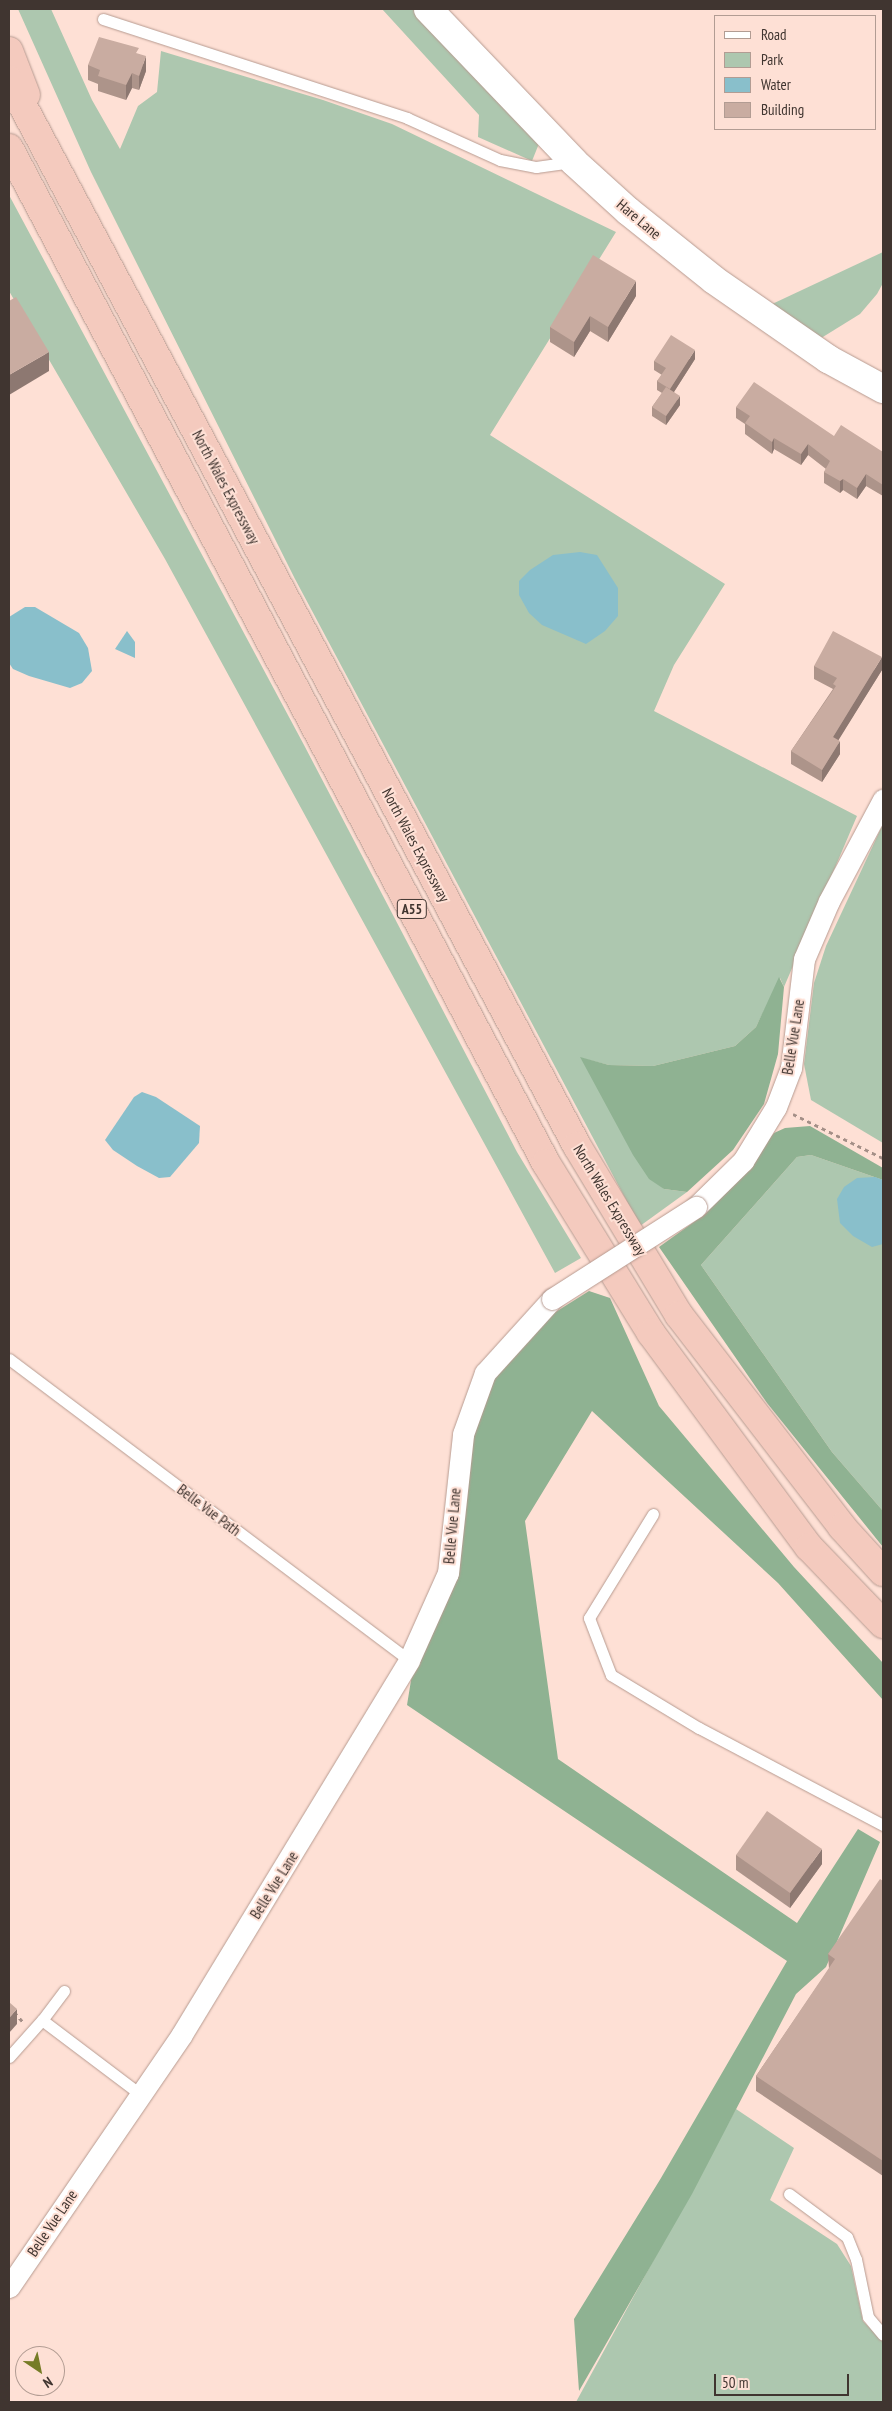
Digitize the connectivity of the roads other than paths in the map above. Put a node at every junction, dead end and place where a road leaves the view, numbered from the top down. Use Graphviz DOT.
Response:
graph roads {
  1 [pos="428,9"];
  2 [pos="104,19"];
  3 [pos="9,51"];
  4 [pos="9,80"];
  5 [pos="9,148"];
  6 [pos="48,153"];
  7 [pos="574,162"];
  8 [pos="883,389"];
  9 [pos="883,800"];
  10 [pos="9,1359"];
  11 [pos="653,1514"];
  12 [pos="883,1572"];
  13 [pos="835,1573"];
  14 [pos="883,1624"];
  15 [pos="883,1637"];
  16 [pos="409,1660"];
  17 [pos="883,1825"];
  18 [pos="64,1991"];
  19 [pos="42,2020"];
  20 [pos="9,2057"];
  21 [pos="140,2094"];
  22 [pos="789,2194"];
  23 [pos="9,2287"];
  24 [pos="883,2335"];
  1 -- 7 [label="street, Hare Lane"];
  2 -- 7 [label="lane"];
  3 -- 6 [label="highway"];
  4 -- 6 [label="highway, North Wales Expressway / A55"];
  5 -- 13 [label="highway, A55"];
  6 -- 12 [label="highway, North Wales Expressway / A55"];
  7 -- 8 [label="street, Hare Lane"];
  9 -- 16 [label="street, Belle Vue Lane, bridge"];
  10 -- 16 [label="lane, Belle Vue Path"];
  11 -- 17 [label="lane"];
  13 -- 14 [label="highway, A55"];
  13 -- 15 [label="lane"];
  16 -- 21 [label="street, Belle Vue Lane"];
  18 -- 19 [label="lane"];
  19 -- 20 [label="lane"];
  19 -- 21 [label="lane"];
  21 -- 23 [label="street, Belle Vue Lane"];
  22 -- 24 [label="lane"];
}
